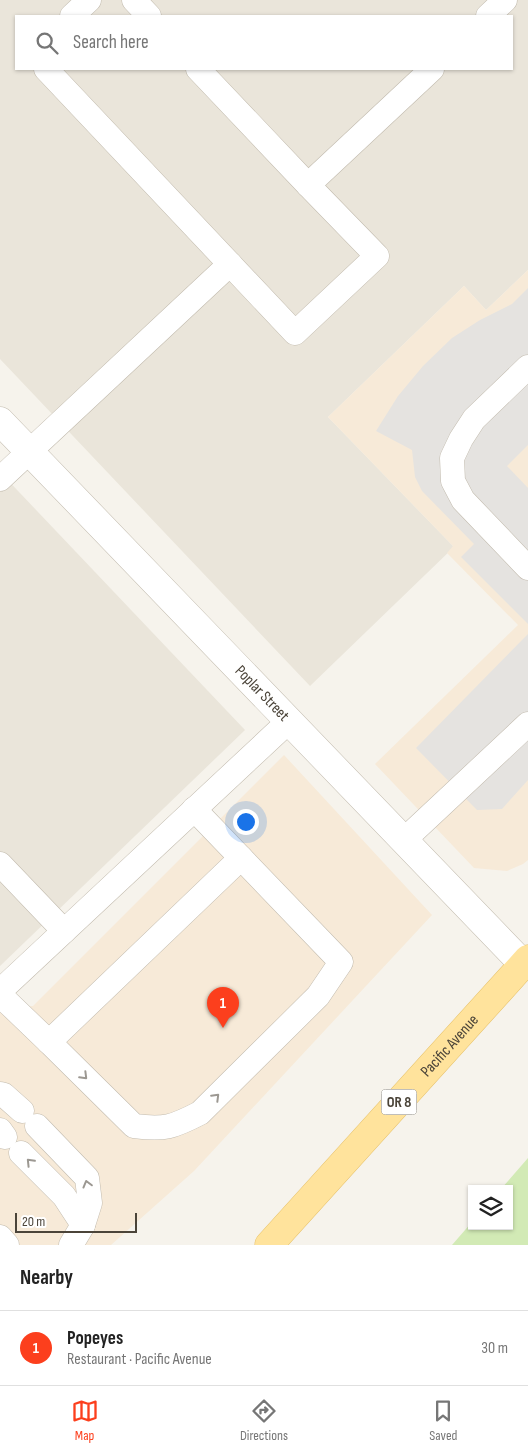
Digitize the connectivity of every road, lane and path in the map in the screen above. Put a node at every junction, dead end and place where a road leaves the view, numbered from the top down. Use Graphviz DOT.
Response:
graph roads {
  1 [pos="89,0"];
  2 [pos="134,0"];
  3 [pos="505,0"];
  4 [pos="73,15"];
  5 [pos="148,15"];
  6 [pos="489,15"];
  7 [pos="47,70"];
  8 [pos="199,70"];
  9 [pos="431,70"];
  10 [pos="308,186"];
  11 [pos="230,264"];
  12 [pos="528,367"];
  13 [pos="0,421"];
  14 [pos="29,451"];
  15 [pos="0,479"];
  16 [pos="528,568"];
  17 [pos="289,721"];
  18 [pos="528,724"];
  19 [pos="194,809"];
  20 [pos="403,841"];
  21 [pos="241,858"];
  22 [pos="0,864"];
  23 [pos="64,931"];
  24 [pos="526,961"];
  25 [pos="0,993"];
  26 [pos="49,1042"];
  27 [pos="0,1094"];
  28 [pos="9,1140"];
  29 [pos="83,1225"];
  30 [pos="0,1236"];
  31 [pos="6,1245"];
  32 [pos="71,1245"];
  33 [pos="269,1245"];
  1 -- 4 [label="lane"];
  2 -- 5 [label="lane"];
  3 -- 6 [label="lane"];
  7 -- 11 [label="lane"];
  8 -- 10 [label="lane"];
  9 -- 10 [label="lane"];
  10 -- 11 [label="lane"];
  11 -- 14 [label="lane"];
  12 -- 16 [label="lane"];
  13 -- 14 [label="street, Poplar Street"];
  14 -- 15 [label="lane"];
  14 -- 17 [label="street, Poplar Street"];
  17 -- 19 [label="lane"];
  17 -- 20 [label="street, Poplar Street"];
  18 -- 20 [label="lane"];
  19 -- 21 [label="lane"];
  19 -- 23 [label="lane"];
  20 -- 24 [label="street, Poplar Street"];
  21 -- 26 [label="lane"];
  26 -- 21 [label="lane, one-way"];
  22 -- 23 [label="lane"];
  23 -- 25 [label="lane"];
  24 -- 33 [label="main road, Pacific Avenue / OR 8"];
  25 -- 26 [label="lane"];
  29 -- 27 [label="lane, one-way"];
  29 -- 28 [label="lane, one-way"];
  29 -- 32 [label="lane"];
  30 -- 31 [label="lane"];
}
